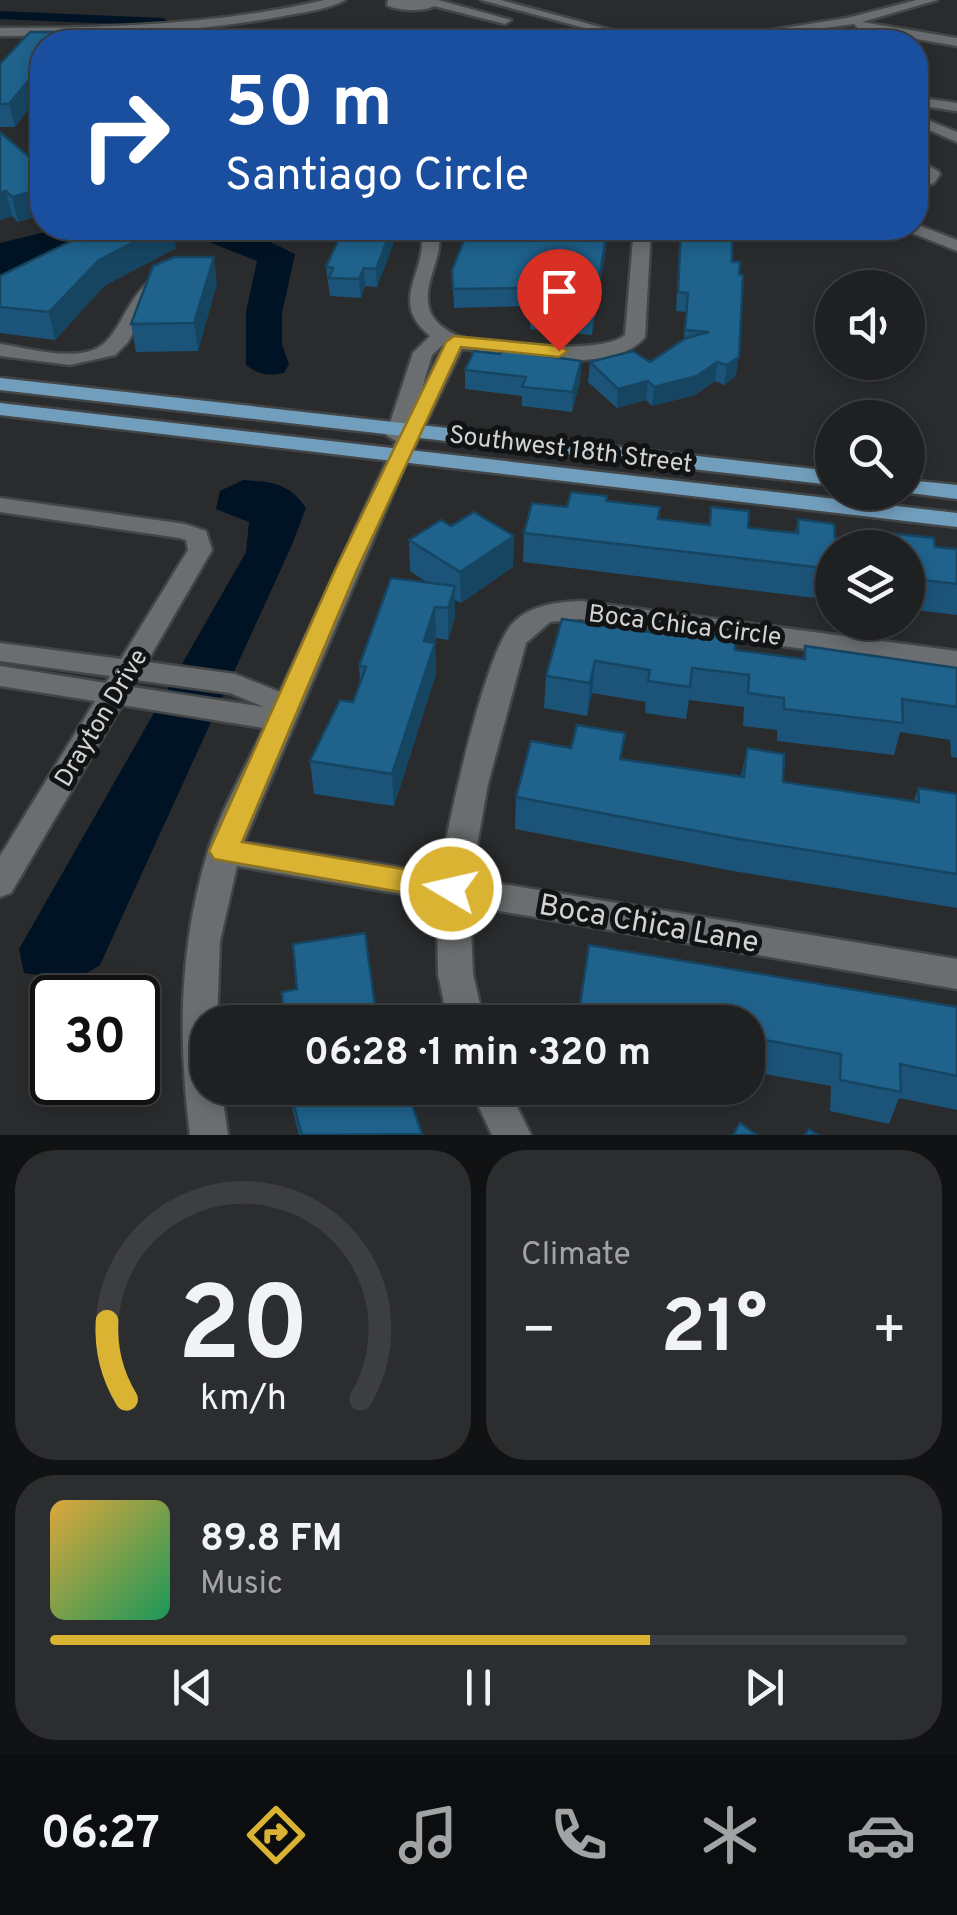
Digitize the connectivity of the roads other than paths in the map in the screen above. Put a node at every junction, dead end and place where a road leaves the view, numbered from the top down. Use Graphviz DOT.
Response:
graph roads {
  1 [pos="257,0"];
  2 [pos="339,0"];
  3 [pos="394,0"];
  4 [pos="487,0"];
  5 [pos="931,0"];
  6 [pos="431,1"];
  7 [pos="287,13"];
  8 [pos="827,14"];
  9 [pos="886,14"];
  10 [pos="847,22"];
  11 [pos="169,30"];
  12 [pos="542,30"];
  13 [pos="603,30"];
  14 [pos="789,30"];
  15 [pos="885,30"];
  16 [pos="901,30"];
  17 [pos="0,32"];
  18 [pos="30,32"];
  19 [pos="928,38"];
  20 [pos="957,42"];
  21 [pos="0,45"];
  22 [pos="30,45"];
  23 [pos="928,103"];
  24 [pos="957,107"];
  25 [pos="928,125"];
  26 [pos="957,138"];
  27 [pos="928,235"];
  28 [pos="431,240"];
  29 [pos="641,240"];
  30 [pos="957,246"];
  31 [pos="193,266"];
  32 [pos="448,339"];
  33 [pos="0,350"];
  34 [pos="0,384"];
  35 [pos="0,409"];
  36 [pos="402,439"];
  37 [pos="815,476"];
  38 [pos="925,488"];
  39 [pos="957,492"];
  40 [pos="0,505"];
  41 [pos="957,520"];
  42 [pos="0,652"];
  43 [pos="957,660"];
  44 [pos="0,676"];
  45 [pos="120,681"];
  46 [pos="282,712"];
  47 [pos="224,851"];
  48 [pos="0,884"];
  49 [pos="451,889"];
  50 [pos="957,974"];
  51 [pos="463,1005"];
  52 [pos="497,1105"];
  53 [pos="209,1135"];
  54 [pos="512,1135"];
  1 -- 7 [label="street"];
  2 -- 7 [label="street"];
  3 -- 6 [label="street"];
  4 -- 13 [label="street"];
  5 -- 9 [label="street"];
  6 -- 12 [label="street"];
  7 -- 11 [label="street"];
  8 -- 10 [label="street"];
  9 -- 10 [label="street"];
  9 -- 16 [label="street"];
  10 -- 14 [label="street"];
  10 -- 15 [label="street"];
  17 -- 18 [label="street"];
  19 -- 20 [label="street"];
  21 -- 22 [label="street"];
  23 -- 24 [label="street"];
  25 -- 26 [label="street"];
  27 -- 30 [label="street"];
  28 -- 32 [label="street"];
  29 -- 32 [label="street"];
  31 -- 33 [label="street"];
  32 -- 36 [label="street"];
  34 -- 36 [label="main road, Southwest 18th Street"];
  35 -- 36 [label="main road, Southwest 18th Street"];
  36 -- 37 [label="main road, Southwest 18th Street"];
  36 -- 41 [label="main road, Southwest 18th Street"];
  36 -- 46 [label="street"];
  38 -- 39 [label="main road"];
  40 -- 45 [label="street, Drayton Drive"];
  42 -- 45 [label="street"];
  43 -- 49 [label="street, Boca Chica Circle"];
  44 -- 45 [label="street"];
  45 -- 46 [label="street"];
  45 -- 48 [label="street, Drayton Drive"];
  46 -- 47 [label="street"];
  47 -- 49 [label="street, Boca Chica Lane"];
  47 -- 53 [label="street"];
  49 -- 50 [label="street, Boca Chica Lane"];
  49 -- 51 [label="street, Boca Chica Circle"];
  52 -- 54 [label="street"];
}
